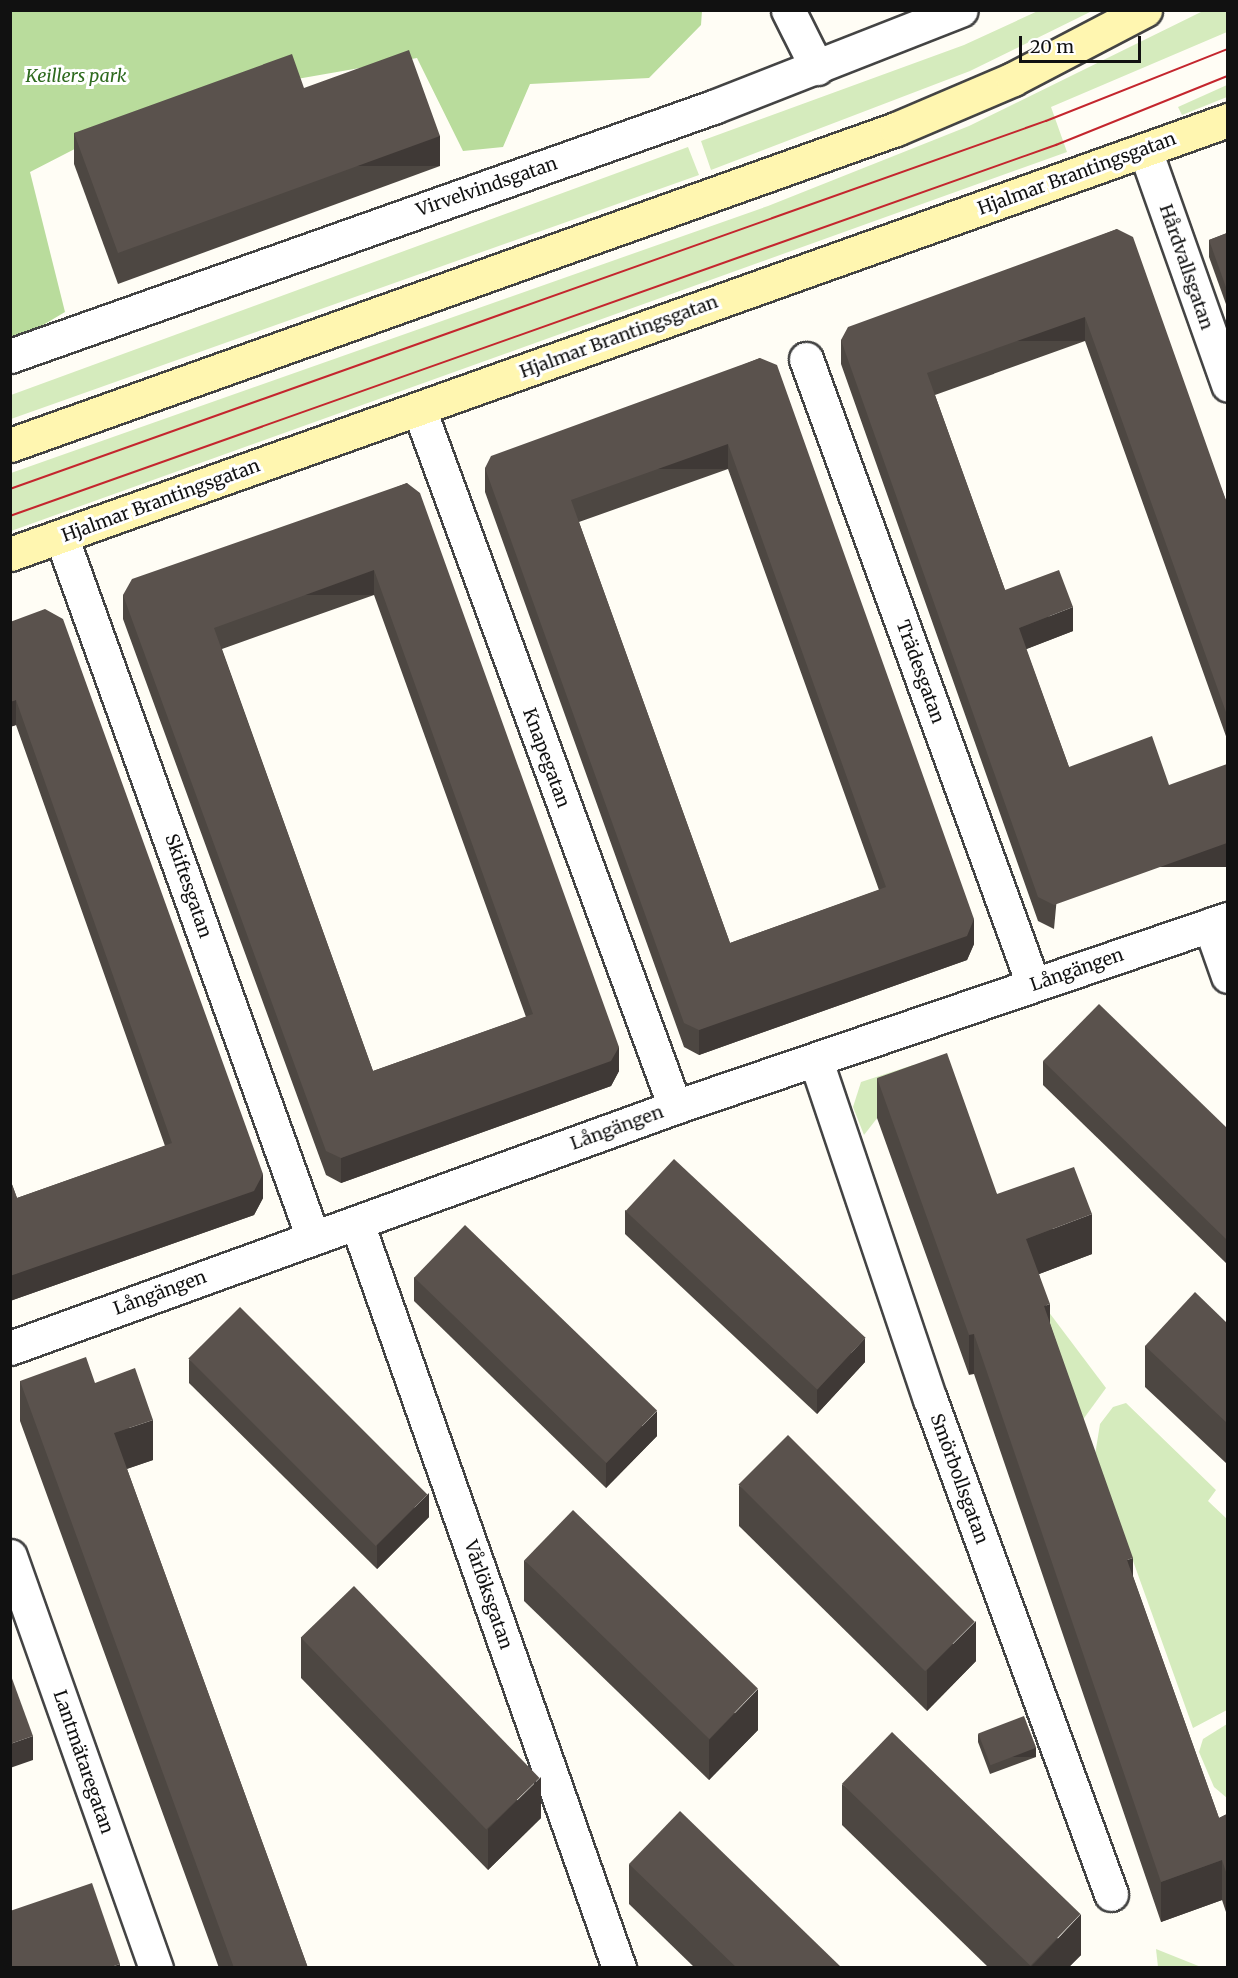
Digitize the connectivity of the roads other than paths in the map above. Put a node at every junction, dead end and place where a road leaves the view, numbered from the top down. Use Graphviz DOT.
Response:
graph roads {
  1 [pos="788,10"];
  2 [pos="961,10"];
  3 [pos="1145,10"];
  4 [pos="817,68"];
  5 [pos="1227,120"];
  6 [pos="1145,150"];
  7 [pos="10,356"];
  8 [pos="806,359"];
  9 [pos="1227,385"];
  10 [pos="419,409"];
  11 [pos="10,446"];
  12 [pos="61,536"];
  13 [pos="10,554"];
  14 [pos="1219,922"];
  15 [pos="1227,976"];
  16 [pos="1033,984"];
  17 [pos="816,1061"];
  18 [pos="675,1107"];
  19 [pos="357,1223"];
  20 [pos="313,1238"];
  21 [pos="10,1348"];
  22 [pos="10,1556"];
  23 [pos="1111,1894"];
  24 [pos="156,1968"];
  25 [pos="619,1968"];
  1 -- 4 [label="street"];
  2 -- 4 [label="street, Virvelvindsgatan"];
  3 -- 11 [label="main road"];
  4 -- 7 [label="street, Virvelvindsgatan"];
  5 -- 6 [label="main road, Hjalmar Brantingsgatan"];
  6 -- 9 [label="street, Hårdvallsgatan"];
  6 -- 10 [label="main road, Hjalmar Brantingsgatan"];
  8 -- 16 [label="street, Trädesgatan"];
  10 -- 12 [label="main road, Hjalmar Brantingsgatan"];
  10 -- 18 [label="street, Knapegatan"];
  12 -- 13 [label="main road, Hjalmar Brantingsgatan"];
  12 -- 20 [label="street, Skiftesgatan"];
  14 -- 15 [label="street"];
  14 -- 16 [label="street, Långängen"];
  16 -- 17 [label="street, Långängen"];
  17 -- 18 [label="street, Långängen"];
  17 -- 23 [label="street, Smörbollsgatan"];
  18 -- 19 [label="street, Långängen"];
  19 -- 20 [label="street, Långängen"];
  19 -- 25 [label="street, Vårlöksgatan"];
  20 -- 21 [label="street, Långängen"];
  22 -- 24 [label="street, Lantmätaregatan"];
}
